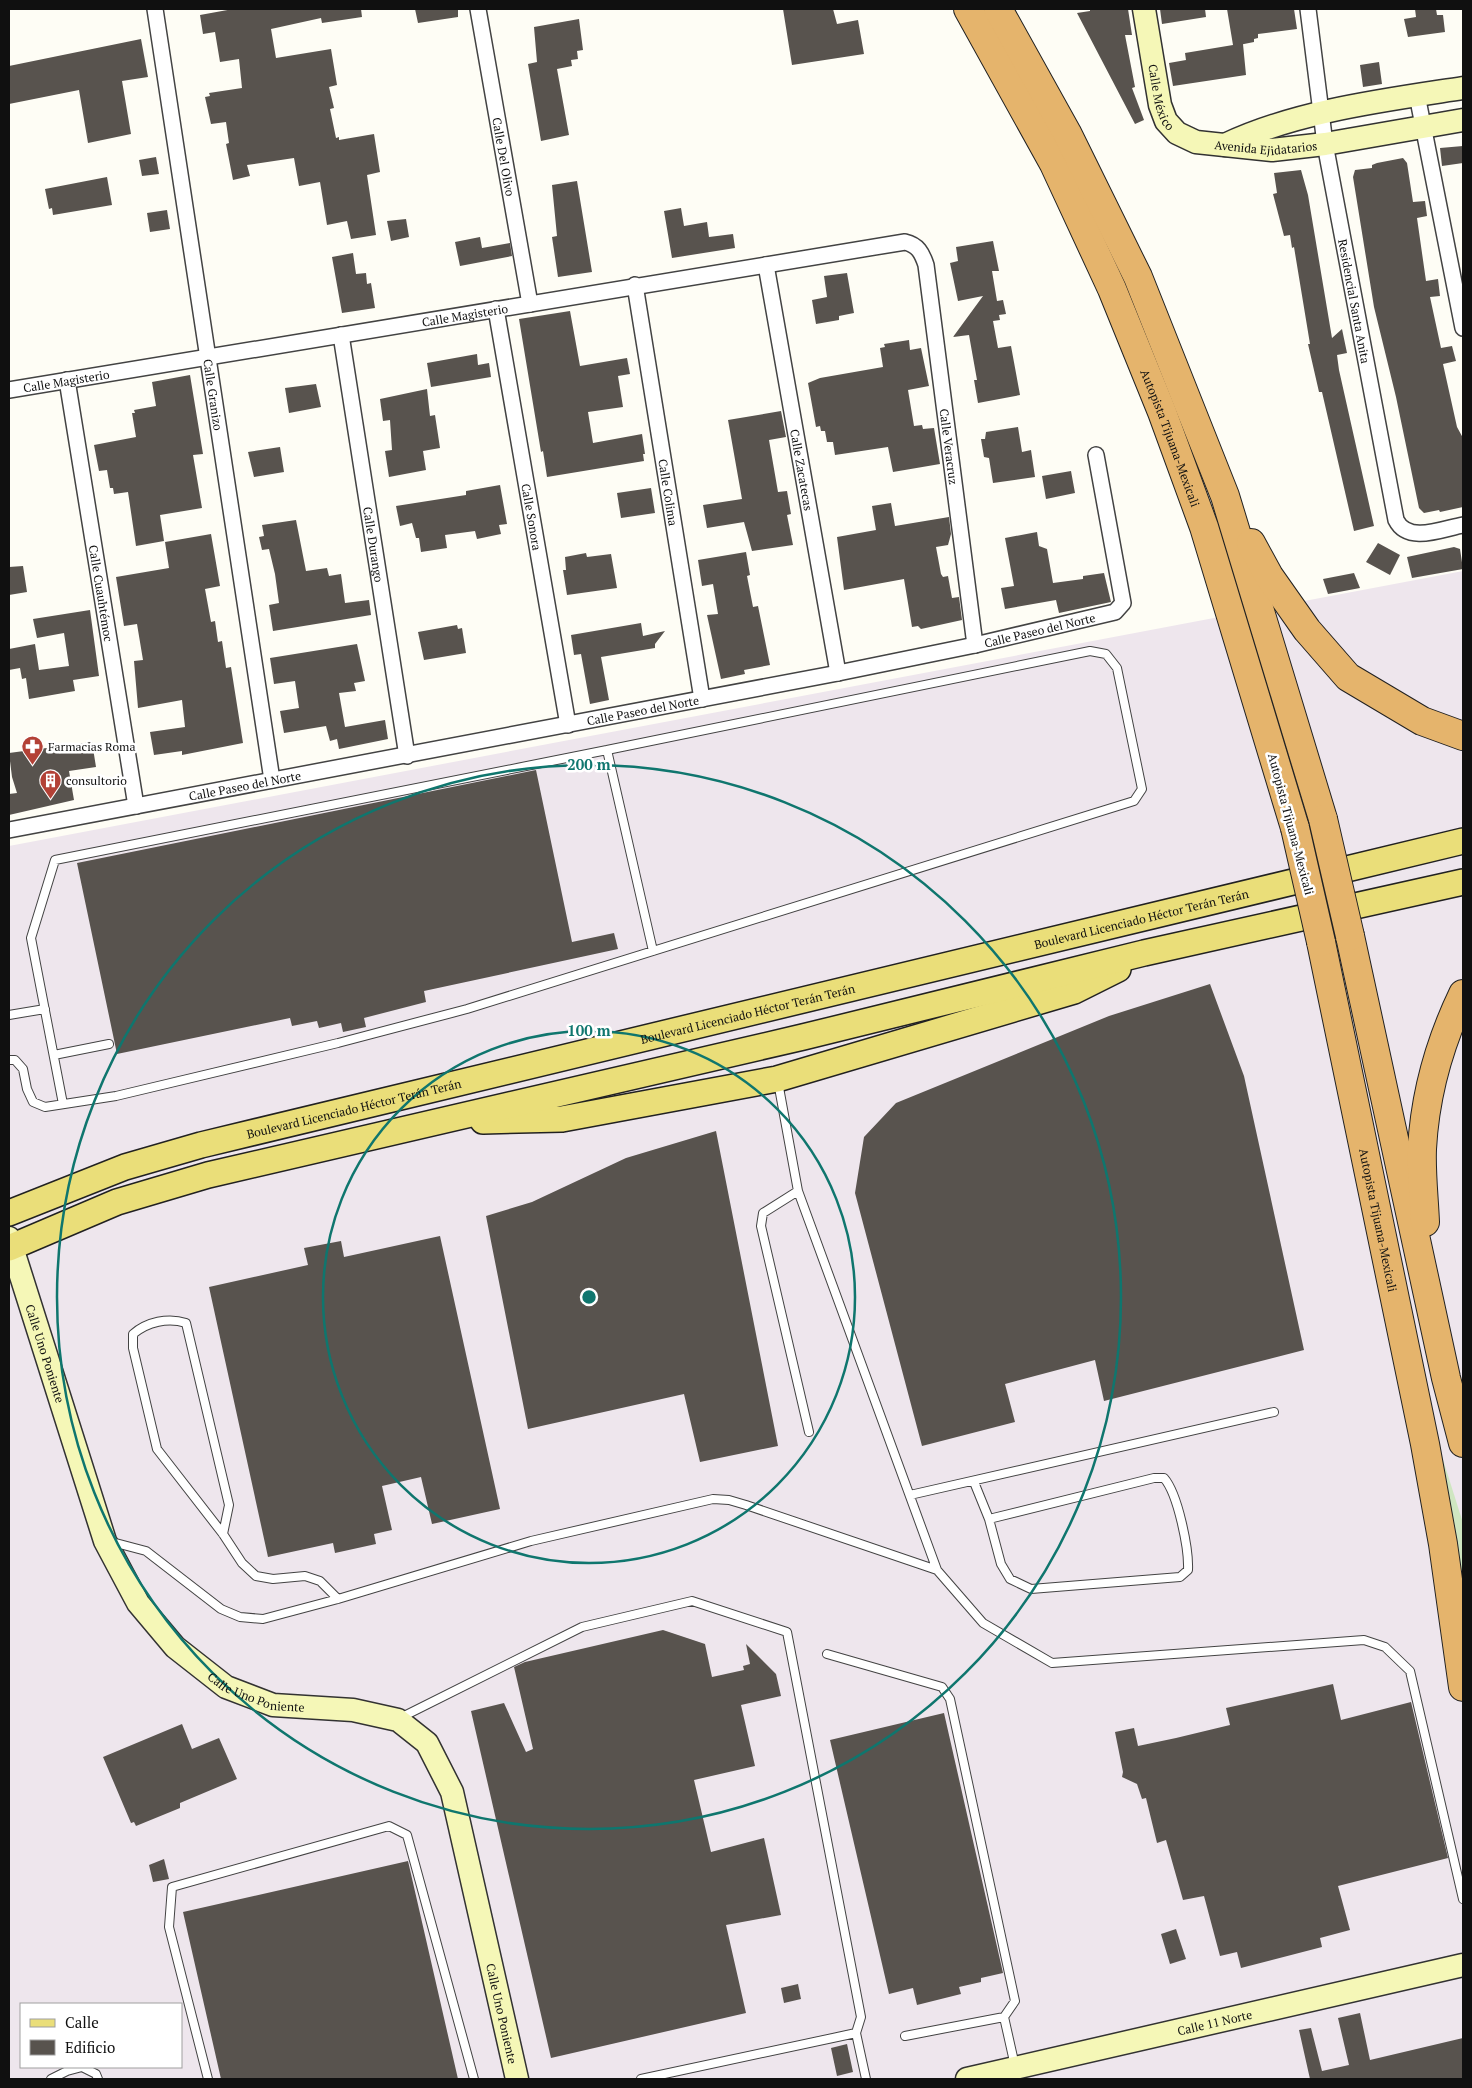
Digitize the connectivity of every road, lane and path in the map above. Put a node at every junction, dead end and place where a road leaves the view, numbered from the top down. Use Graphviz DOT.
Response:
graph roads {
  1 [pos="155,9"];
  2 [pos="478,9"];
  3 [pos="968,9"];
  4 [pos="998,9"];
  5 [pos="1144,9"];
  6 [pos="1308,9"];
  7 [pos="1463,88"];
  8 [pos="1417,95"];
  9 [pos="1321,114"];
  10 [pos="1463,120"];
  11 [pos="1422,127"];
  12 [pos="1324,144"];
  13 [pos="1225,145"];
  14 [pos="919,250"];
  15 [pos="766,265"];
  16 [pos="635,285"];
  17 [pos="530,304"];
  18 [pos="496,309"];
  19 [pos="1463,328"];
  20 [pos="341,335"];
  21 [pos="208,356"];
  22 [pos="67,380"];
  23 [pos="9,390"];
  24 [pos="1096,455"];
  25 [pos="1225,496"];
  26 [pos="1463,525"];
  27 [pos="975,645"];
  28 [pos="838,673"];
  29 [pos="702,699"];
  30 [pos="568,725"];
  31 [pos="1463,736"];
  32 [pos="607,750"];
  33 [pos="407,756"];
  34 [pos="272,780"];
  35 [pos="136,806"];
  36 [pos="9,830"];
  37 [pos="1463,841"];
  38 [pos="1463,882"];
  39 [pos="653,951"];
  40 [pos="1144,953"];
  41 [pos="1463,994"];
  42 [pos="45,1009"];
  43 [pos="9,1015"];
  44 [pos="109,1044"];
  45 [pos="54,1055"];
  46 [pos="9,1060"];
  47 [pos="777,1079"];
  48 [pos="64,1104"];
  49 [pos="435,1122"];
  50 [pos="798,1191"];
  51 [pos="9,1213"];
  52 [pos="10,1244"];
  53 [pos="1429,1301"];
  54 [pos="1274,1412"];
  55 [pos="808,1432"];
  56 [pos="1463,1443"];
  57 [pos="974,1482"];
  58 [pos="910,1495"];
  59 [pos="989,1519"];
  60 [pos="223,1534"];
  61 [pos="106,1541"];
  62 [pos="937,1570"];
  63 [pos="338,1599"];
  64 [pos="827,1654"];
  65 [pos="1463,1687"];
  66 [pos="398,1720"];
  67 [pos="1463,1899"];
  68 [pos="1463,1965"];
  69 [pos="1004,2016"];
  70 [pos="856,2034"];
  71 [pos="905,2036"];
  72 [pos="78,2068"];
  73 [pos="84,2068"];
  74 [pos="1016,2068"];
  75 [pos="51,2079"];
  76 [pos="98,2079"];
  77 [pos="208,2079"];
  78 [pos="474,2079"];
  79 [pos="517,2079"];
  80 [pos="641,2079"];
  81 [pos="866,2079"];
  82 [pos="967,2079"];
  1 -- 21 [label="street, Calle Granizo"];
  2 -- 17 [label="street, Calle Del Olivo"];
  3 -- 65 [label="highway, Autopista Tijuana-Mexicali, bridge"];
  4 -- 25 [label="highway"];
  5 -- 13 [label="street, Calle México"];
  6 -- 9 [label="street, Residencial Santa Anita"];
  7 -- 8 [label="street, Avenida Ejidatarios"];
  8 -- 9 [label="street, Avenida Ejidatarios"];
  8 -- 11 [label="street"];
  9 -- 12 [label="street, Residencial Santa Anita"];
  9 -- 13 [label="street, Avenida Ejidatarios"];
  10 -- 11 [label="street, Avenida Ejidatarios"];
  11 -- 12 [label="street, Avenida Ejidatarios"];
  11 -- 19 [label="street"];
  12 -- 13 [label="street, Avenida Ejidatarios"];
  12 -- 26 [label="street, Residencial Santa Anita"];
  14 -- 15 [label="street, Calle Magisterio"];
  14 -- 27 [label="street, Calle Veracruz"];
  15 -- 16 [label="street, Calle Magisterio"];
  15 -- 28 [label="street, Calle Zacatecas"];
  16 -- 17 [label="street, Calle Magisterio"];
  16 -- 29 [label="street, Calle Colima"];
  17 -- 18 [label="street, Calle Magisterio"];
  18 -- 20 [label="street, Calle Magisterio"];
  18 -- 30 [label="street, Calle Sonora"];
  20 -- 21 [label="street, Calle Magisterio"];
  20 -- 33 [label="street, Calle Durango"];
  21 -- 22 [label="street, Calle Magisterio"];
  21 -- 34 [label="street, Calle Granizo"];
  22 -- 23 [label="street, Calle Magisterio"];
  22 -- 35 [label="street, Calle Cuauhtémoc"];
  24 -- 27 [label="street, Calle Paseo del Norte"];
  25 -- 31 [label="highway"];
  25 -- 53 [label="highway, bridge"];
  27 -- 28 [label="street, Calle Paseo del Norte"];
  28 -- 29 [label="street, Calle Paseo del Norte"];
  29 -- 30 [label="street, Calle Paseo del Norte"];
  30 -- 33 [label="street, Calle Paseo del Norte"];
  32 -- 39 [label="lane"];
  32 -- 39 [label="lane"];
  32 -- 42 [label="lane"];
  33 -- 34 [label="street, Calle Paseo del Norte"];
  34 -- 35 [label="street, Calle Paseo del Norte"];
  35 -- 36 [label="street, Calle Paseo del Norte"];
  37 -- 51 [label="main road, Boulevard Licenciado Héctor Terán Terán"];
  38 -- 40 [label="main road"];
  39 -- 48 [label="lane"];
  40 -- 47 [label="main road"];
  40 -- 49 [label="main road"];
  41 -- 53 [label="highway"];
  42 -- 43 [label="lane"];
  42 -- 45 [label="lane"];
  44 -- 45 [label="lane"];
  45 -- 48 [label="lane"];
  46 -- 48 [label="lane"];
  47 -- 49 [label="main road"];
  47 -- 50 [label="lane"];
  49 -- 52 [label="main road"];
  50 -- 55 [label="lane"];
  50 -- 58 [label="lane"];
  52 -- 61 [label="street, Calle Uno Poniente"];
  53 -- 56 [label="highway"];
  54 -- 57 [label="lane"];
  57 -- 58 [label="lane"];
  57 -- 59 [label="lane"];
  58 -- 62 [label="lane"];
  59 -- 59 [label="lane"];
  60 -- 60 [label="lane"];
  60 -- 63 [label="lane"];
  61 -- 63 [label="lane"];
  61 -- 66 [label="street, Calle Uno Poniente"];
  62 -- 63 [label="lane"];
  62 -- 67 [label="lane"];
  64 -- 69 [label="lane"];
  66 -- 70 [label="lane"];
  66 -- 79 [label="street, Calle Uno Poniente"];
  68 -- 74 [label="street, Calle 11 Norte"];
  69 -- 71 [label="lane"];
  69 -- 74 [label="lane"];
  70 -- 80 [label="lane"];
  70 -- 81 [label="lane"];
  72 -- 75 [label="lane"];
  73 -- 76 [label="lane"];
  74 -- 82 [label="street, Calle 11 Norte"];
  77 -- 78 [label="lane"];
}
